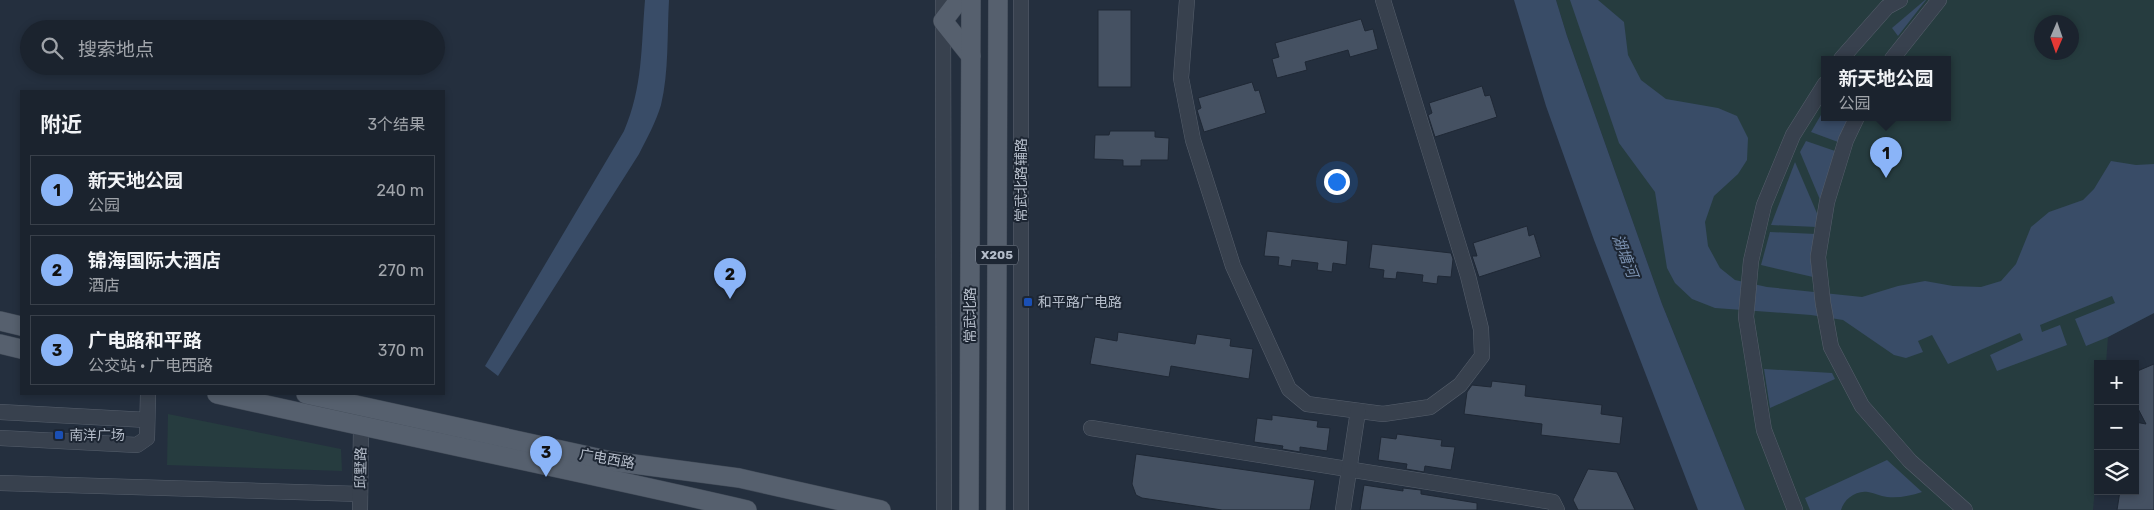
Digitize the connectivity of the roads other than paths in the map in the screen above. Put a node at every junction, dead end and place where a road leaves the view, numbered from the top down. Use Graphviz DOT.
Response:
graph roads {
  1 [pos="943,0"];
  2 [pos="959,0"];
  3 [pos="971,0"];
  4 [pos="998,0"];
  5 [pos="1021,0"];
  6 [pos="1187,0"];
  7 [pos="1383,0"];
  8 [pos="1900,0"];
  9 [pos="1939,0"];
  10 [pos="943,21"];
  11 [pos="971,56"];
  12 [pos="1844,56"];
  13 [pos="1894,56"];
  14 [pos="1821,91"];
  15 [pos="1855,121"];
  16 [pos="0,321"];
  17 [pos="20,326"];
  18 [pos="0,344"];
  19 [pos="20,348"];
  20 [pos="148,395"];
  21 [pos="221,395"];
  22 [pos="311,395"];
  23 [pos="1358,411"];
  24 [pos="0,412"];
  25 [pos="147,420"];
  26 [pos="361,427"];
  27 [pos="1091,428"];
  28 [pos="0,438"];
  29 [pos="1349,469"];
  30 [pos="0,483"];
  31 [pos="360,494"];
  32 [pos="360,510"];
  33 [pos="746,510"];
  34 [pos="881,510"];
  35 [pos="944,510"];
  36 [pos="968,510"];
  37 [pos="996,510"];
  38 [pos="1021,510"];
  39 [pos="1343,510"];
  40 [pos="1557,510"];
  41 [pos="1795,510"];
  42 [pos="1965,510"];
  1 -- 10 [label="street"];
  2 -- 10 [label="main road"];
  3 -- 11 [label="main road, 常武北路 / X205"];
  4 -- 37 [label="main road, 常武北路 / X205"];
  5 -- 38 [label="street, 常武北路辅路"];
  6 -- 23 [label="street"];
  7 -- 23 [label="street"];
  8 -- 12 [label="street"];
  9 -- 13 [label="street"];
  10 -- 11 [label="main road"];
  10 -- 35 [label="street"];
  11 -- 36 [label="main road, 常武北路 / X205"];
  14 -- 41 [label="street"];
  15 -- 42 [label="street"];
  16 -- 17 [label="main road"];
  18 -- 19 [label="main road"];
  20 -- 25 [label="street"];
  21 -- 26 [label="main road, 广电西路"];
  22 -- 34 [label="main road, 广电西路"];
  23 -- 29 [label="street"];
  24 -- 25 [label="street"];
  25 -- 28 [label="street"];
  26 -- 31 [label="street, 邱墅路"];
  26 -- 33 [label="main road, 广电西路"];
  27 -- 29 [label="street"];
  29 -- 39 [label="street"];
  29 -- 40 [label="street"];
  30 -- 31 [label="street"];
  31 -- 32 [label="street, 邱墅路"];
}
